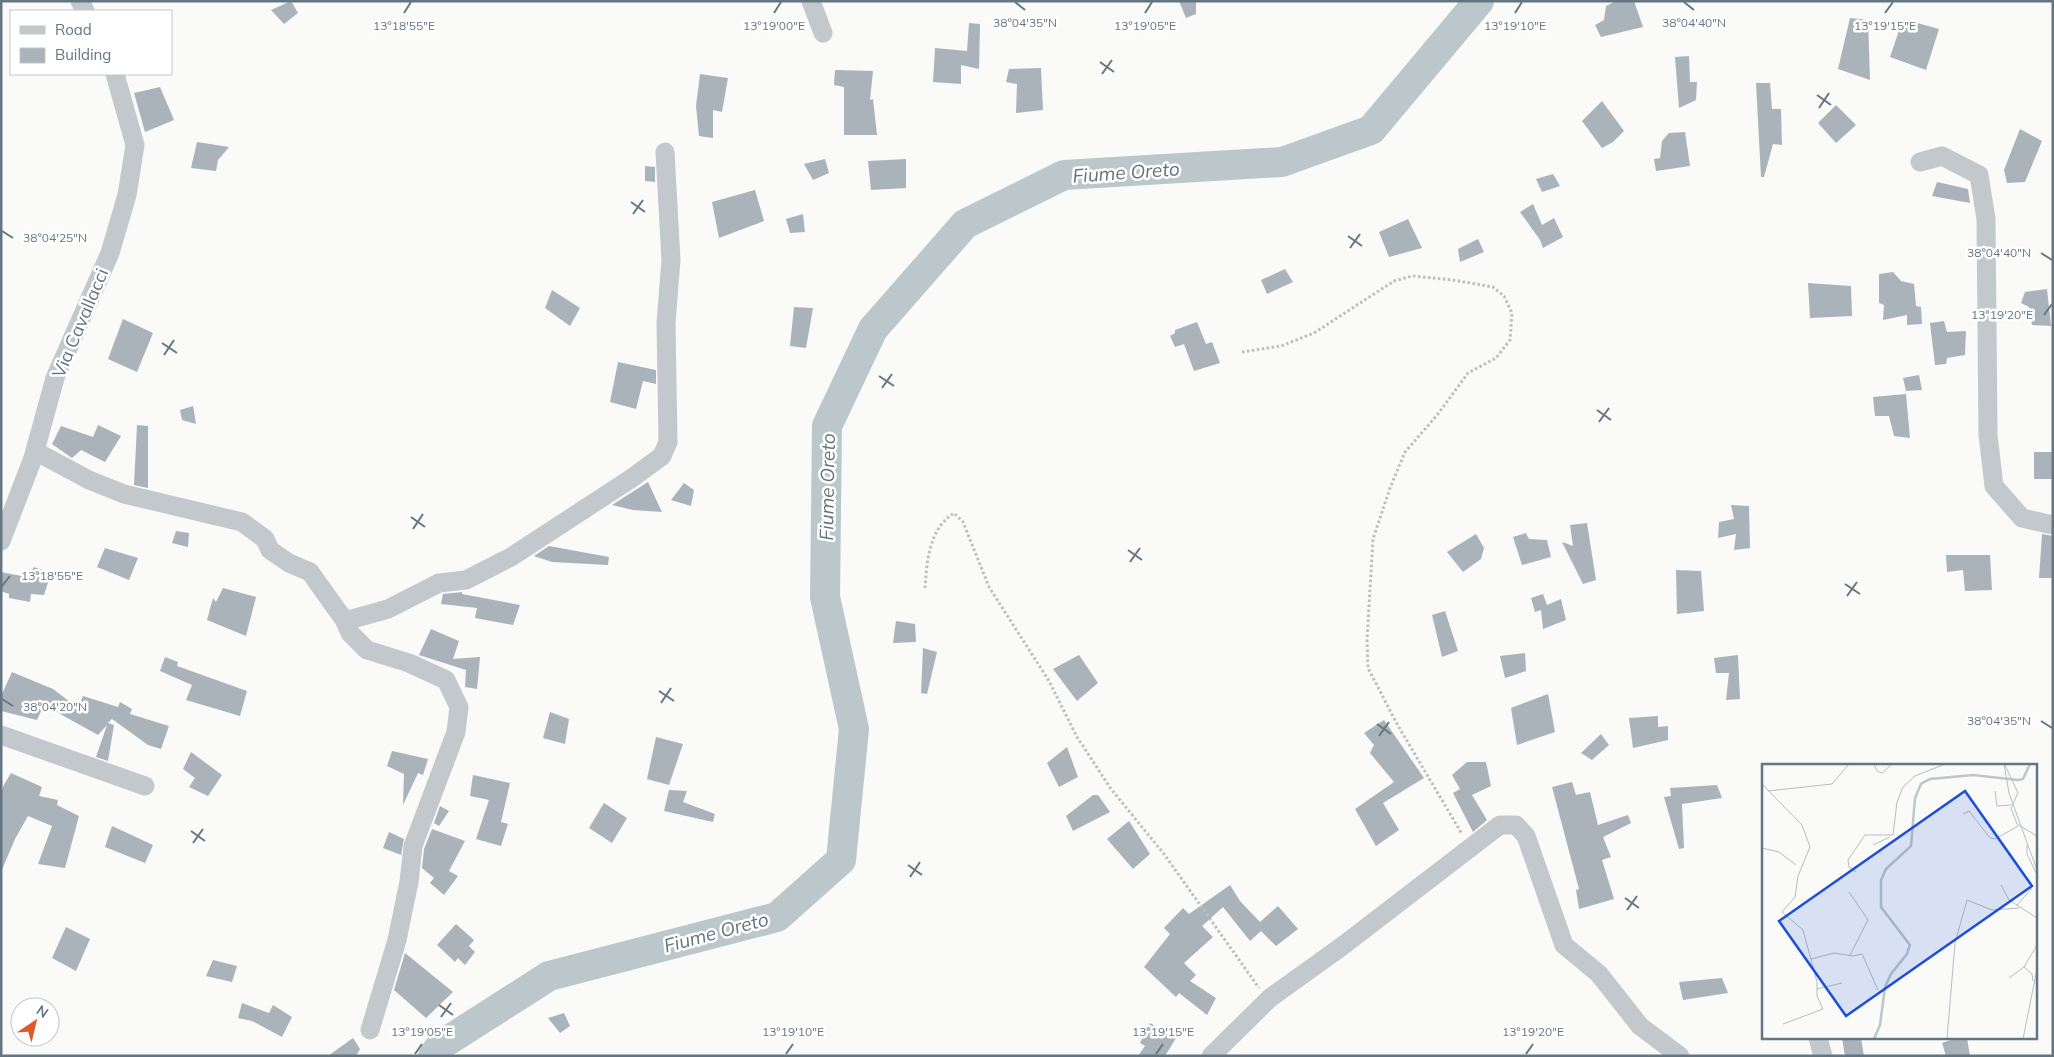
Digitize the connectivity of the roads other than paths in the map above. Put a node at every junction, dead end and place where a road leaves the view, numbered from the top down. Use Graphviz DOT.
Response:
graph roads {
  1 [pos="811,1"];
  2 [pos="822,33"];
  3 [pos="114,75"];
  4 [pos="665,152"];
  5 [pos="1920,162"];
  6 [pos="35,451"];
  7 [pos="2053,525"];
  8 [pos="1,541"];
  9 [pos="345,621"];
  10 [pos="1,735"];
  11 [pos="146,786"];
  12 [pos="370,1030"];
  13 [pos="1819,1040"];
  14 [pos="1211,1056"];
  15 [pos="1680,1056"];
  16 [pos="1823,1056"];
  1 -- 2 [label="street"];
  3 -- 6 [label="street, Via Cavallacci"];
  4 -- 9 [label="street"];
  5 -- 7 [label="street"];
  6 -- 8 [label="street, Via Cavallacci"];
  6 -- 9 [label="street"];
  9 -- 12 [label="street"];
  10 -- 11 [label="street"];
  13 -- 16 [label="street"];
  14 -- 15 [label="street"];
}
